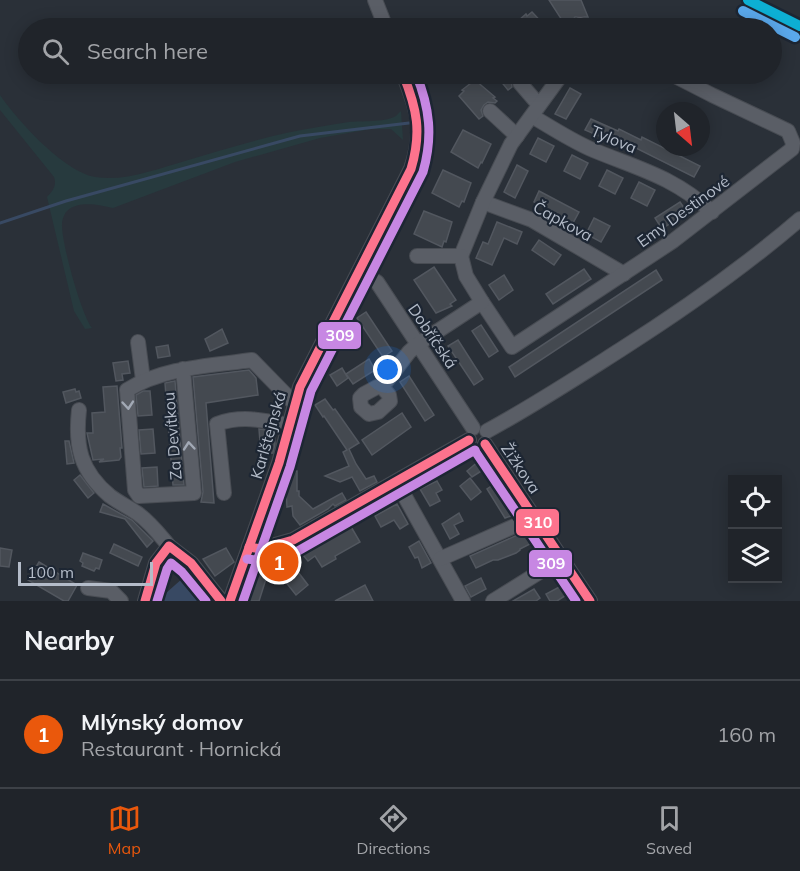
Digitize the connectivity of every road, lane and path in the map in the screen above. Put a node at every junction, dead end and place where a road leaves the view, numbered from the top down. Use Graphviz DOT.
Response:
graph roads {
  1 [pos="375,0"];
  2 [pos="382,18"];
  3 [pos="408,84"];
  4 [pos="521,84"];
  5 [pos="555,84"];
  6 [pos="690,84"];
  7 [pos="490,111"];
  8 [pos="535,111"];
  9 [pos="517,136"];
  10 [pos="483,202"];
  11 [pos="712,212"];
  12 [pos="800,219"];
  13 [pos="417,256"];
  14 [pos="461,256"];
  15 [pos="359,272"];
  16 [pos="624,274"];
  17 [pos="482,302"];
  18 [pos="138,342"];
  19 [pos="418,344"];
  20 [pos="183,369"];
  21 [pos="143,380"];
  22 [pos="382,387"];
  23 [pos="294,403"];
  24 [pos="79,410"];
  25 [pos="288,426"];
  26 [pos="471,434"];
  27 [pos="486,437"];
  28 [pos="224,492"];
  29 [pos="404,495"];
  30 [pos="533,516"];
  31 [pos="169,546"];
  32 [pos="249,547"];
  33 [pos="562,558"];
  34 [pos="440,559"];
  35 [pos="88,588"];
  36 [pos="121,601"];
  37 [pos="145,601"];
  38 [pos="221,601"];
  39 [pos="230,601"];
  40 [pos="463,601"];
  41 [pos="493,601"];
  42 [pos="590,601"];
  1 -- 2 [label="street"];
  3 -- 15 [label="street, Karlštejnská"];
  4 -- 8 [label="street"];
  5 -- 8 [label="street"];
  6 -- 11 [label="street, Emy Destinové"];
  7 -- 9 [label="street"];
  8 -- 9 [label="street"];
  8 -- 11 [label="street, Tylova"];
  9 -- 10 [label="street"];
  10 -- 14 [label="street"];
  10 -- 16 [label="street, Čapkova"];
  11 -- 16 [label="street, Emy Destinové"];
  12 -- 27 [label="street"];
  13 -- 14 [label="street"];
  14 -- 17 [label="street, Emy Destinové"];
  15 -- 19 [label="street, Dobříčská"];
  15 -- 23 [label="street, Karlštejnská"];
  16 -- 17 [label="street, Emy Destinové"];
  17 -- 19 [label="street"];
  18 -- 21 [label="street"];
  19 -- 22 [label="street"];
  19 -- 26 [label="street, Dobříčská"];
  20 -- 21 [label="street, Za Devítkou"];
  21 -- 20 [label="street, Za Devítkou, one-way"];
  20 -- 23 [label="street, Za Devítkou"];
  23 -- 25 [label="street, Karlštejnská"];
  24 -- 31 [label="street"];
  25 -- 28 [label="street"];
  25 -- 32 [label="street, Karlštejnská"];
  26 -- 27 [label="street"];
  26 -- 32 [label="street"];
  27 -- 30 [label="street, Žižkova"];
  29 -- 34 [label="street"];
  30 -- 33 [label="street, Žižkova"];
  30 -- 34 [label="street"];
  31 -- 37 [label="street"];
  31 -- 38 [label="street"];
  32 -- 39 [label="street, Karlštejnská"];
  33 -- 41 [label="street"];
  33 -- 42 [label="street, Žižkova"];
  34 -- 40 [label="street"];
  35 -- 36 [label="street"];
}
